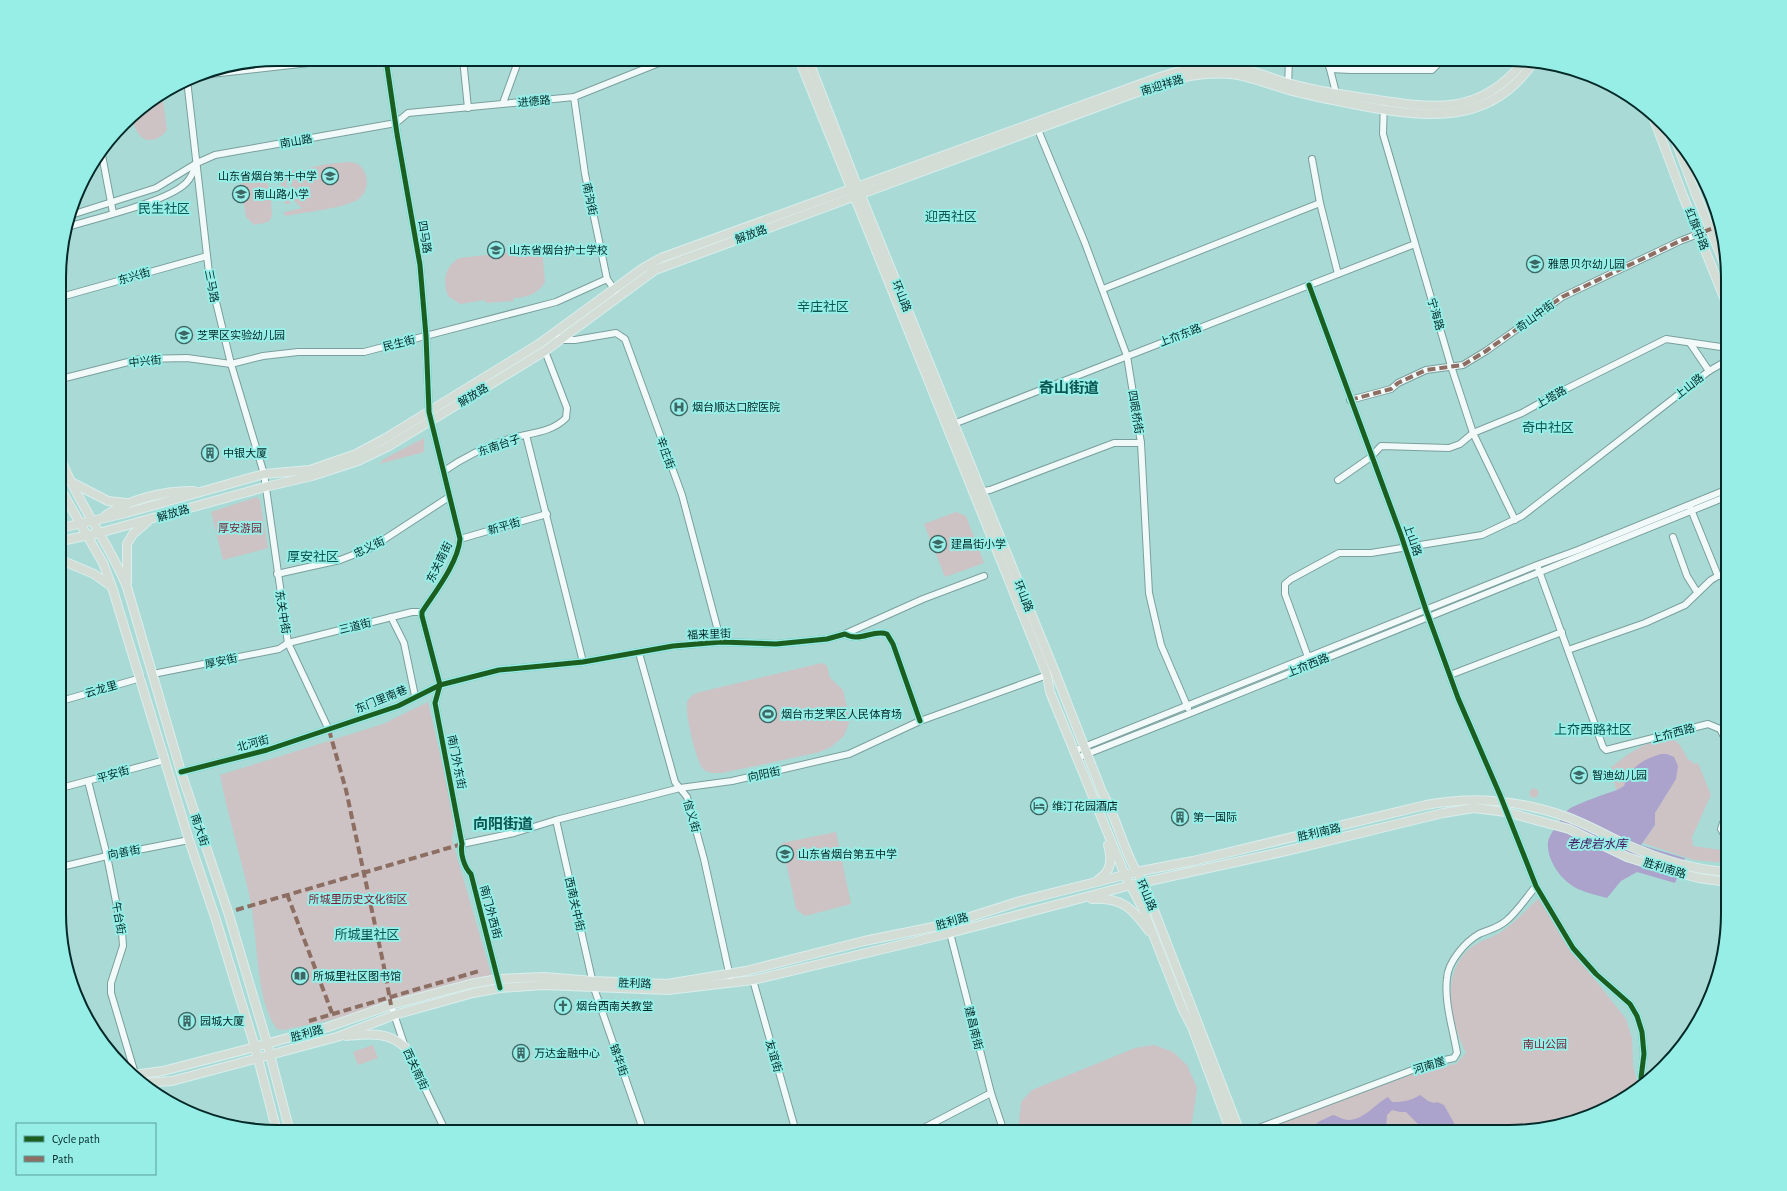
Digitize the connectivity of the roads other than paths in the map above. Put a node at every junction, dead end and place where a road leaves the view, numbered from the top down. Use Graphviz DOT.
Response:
graph roads {
  1 [pos="282,66"];
  2 [pos="387,66"];
  3 [pos="464,66"];
  4 [pos="516,66"];
  5 [pos="652,66"];
  6 [pos="802,66"];
  7 [pos="810,66"];
  8 [pos="1288,66"];
  9 [pos="1329,66"];
  10 [pos="1351,66"];
  11 [pos="1436,66"];
  12 [pos="1519,66"];
  13 [pos="1530,67"];
  14 [pos="1330,69"];
  15 [pos="1350,70"];
  16 [pos="226,72"];
  17 [pos="188,86"];
  18 [pos="1288,87"];
  19 [pos="1336,93"];
  20 [pos="574,97"];
  21 [pos="503,103"];
  22 [pos="1384,105"];
  23 [pos="468,108"];
  24 [pos="396,123"];
  25 [pos="1036,125"];
  26 [pos="1657,126"];
  27 [pos="1681,155"];
  28 [pos="103,159"];
  29 [pos="1312,159"];
  30 [pos="197,163"];
  31 [pos="855,191"];
  32 [pos="111,203"];
  33 [pos="1320,203"];
  34 [pos="113,213"];
  35 [pos="76,214"];
  36 [pos="72,226"];
  37 [pos="1715,227"];
  38 [pos="1415,244"];
  39 [pos="1719,251"];
  40 [pos="207,256"];
  41 [pos="1338,274"];
  42 [pos="607,279"];
  43 [pos="1309,285"];
  44 [pos="1103,289"];
  45 [pos="1721,289"];
  46 [pos="616,292"];
  47 [pos="66,296"];
  48 [pos="555,333"];
  49 [pos="426,336"];
  50 [pos="561,340"];
  51 [pos="1690,343"];
  52 [pos="1721,347"];
  53 [pos="545,351"];
  54 [pos="1127,356"];
  55 [pos="231,364"];
  56 [pos="1721,364"];
  57 [pos="1451,366"];
  58 [pos="1709,371"];
  59 [pos="66,378"];
  60 [pos="1350,400"];
  61 [pos="429,412"];
  62 [pos="432,420"];
  63 [pos="954,424"];
  64 [pos="946,427"];
  65 [pos="1473,433"];
  66 [pos="526,435"];
  67 [pos="1141,443"];
  68 [pos="1371,456"];
  69 [pos="66,472"];
  70 [pos="444,472"];
  71 [pos="264,474"];
  72 [pos="1338,480"];
  73 [pos="70,482"];
  74 [pos="265,486"];
  75 [pos="980,488"];
  76 [pos="205,491"];
  77 [pos="1721,493"];
  78 [pos="450,497"];
  79 [pos="1721,498"];
  80 [pos="66,499"];
  81 [pos="129,503"];
  82 [pos="1691,508"];
  83 [pos="547,514"];
  84 [pos="101,518"];
  85 [pos="150,519"];
  86 [pos="1515,520"];
  87 [pos="92,521"];
  88 [pos="79,524"];
  89 [pos="66,527"];
  90 [pos="99,533"];
  91 [pos="86,536"];
  92 [pos="1673,537"];
  93 [pos="460,538"];
  94 [pos="66,540"];
  95 [pos="1405,548"];
  96 [pos="66,562"];
  97 [pos="1538,568"];
  98 [pos="278,574"];
  99 [pos="984,576"];
  100 [pos="1718,576"];
  101 [pos="1721,576"];
  102 [pos="112,587"];
  103 [pos="127,587"];
  104 [pos="1697,592"];
  105 [pos="422,612"];
  106 [pos="1427,613"];
  107 [pos="391,617"];
  108 [pos="1562,632"];
  109 [pos="845,634"];
  110 [pos="721,642"];
  111 [pos="288,644"];
  112 [pos="1568,650"];
  113 [pos="639,653"];
  114 [pos="1308,657"];
  115 [pos="583,662"];
  116 [pos="1055,672"];
  117 [pos="153,674"];
  118 [pos="1046,675"];
  119 [pos="1450,675"];
  120 [pos="141,678"];
  121 [pos="440,685"];
  122 [pos="415,696"];
  123 [pos="66,700"];
  124 [pos="1187,706"];
  125 [pos="1191,714"];
  126 [pos="920,721"];
  127 [pos="329,730"];
  128 [pos="1721,731"];
  129 [pos="1086,750"];
  130 [pos="1075,754"];
  131 [pos="165,760"];
  132 [pos="181,772"];
  133 [pos="88,781"];
  134 [pos="66,787"];
  135 [pos="680,788"];
  136 [pos="1502,800"];
  137 [pos="1510,813"];
  138 [pos="1103,818"];
  139 [pos="556,820"];
  140 [pos="189,840"];
  141 [pos="462,844"];
  142 [pos="106,856"];
  143 [pos="66,866"];
  144 [pos="1136,872"];
  145 [pos="1721,872"];
  146 [pos="1125,875"];
  147 [pos="1721,881"];
  148 [pos="1143,882"];
  149 [pos="1089,884"];
  150 [pos="1131,885"];
  151 [pos="1536,886"];
  152 [pos="1073,900"];
  153 [pos="948,924"];
  154 [pos="950,933"];
  155 [pos="1159,950"];
  156 [pos="729,973"];
  157 [pos="498,979"];
  158 [pos="753,980"];
  159 [pos="732,983"];
  160 [pos="594,985"];
  161 [pos="500,988"];
  162 [pos="391,1005"];
  163 [pos="1192,1006"];
  164 [pos="1183,1010"];
  165 [pos="394,1015"];
  166 [pos="337,1037"];
  167 [pos="267,1043"];
  168 [pos="255,1047"];
  169 [pos="405,1047"];
  170 [pos="270,1054"];
  171 [pos="258,1058"];
  172 [pos="133,1067"];
  173 [pos="141,1075"];
  174 [pos="1641,1078"];
  175 [pos="151,1082"];
  176 [pos="991,1092"];
  177 [pos="275,1125"];
  178 [pos="288,1125"];
  179 [pos="443,1125"];
  180 [pos="642,1125"];
  181 [pos="794,1125"];
  182 [pos="929,1125"];
  183 [pos="1002,1125"];
  184 [pos="1228,1125"];
  185 [pos="1237,1125"];
  186 [pos="1267,1125"];
  1 -- 16 [label="street"];
  2 -- 24 [label="street, 四马路"];
  3 -- 23 [label="street"];
  4 -- 21 [label="street"];
  5 -- 20 [label="street, 进德路"];
  6 -- 31 [label="main road, 环山路"];
  7 -- 31 [label="main road, 环山路"];
  8 -- 18 [label="street"];
  9 -- 14 [label="street"];
  10 -- 11 [label="street"];
  12 -- 22 [label="main road, 南迎祥路"];
  13 -- 22 [label="main road, 南迎祥路"];
  14 -- 15 [label="street"];
  14 -- 19 [label="street"];
  17 -- 30 [label="street, 三马路"];
  18 -- 19 [label="main road, 南迎祥路"];
  18 -- 22 [label="main road, 南迎祥路"];
  18 -- 25 [label="main road, 南迎祥路"];
  19 -- 22 [label="main road, 南迎祥路"];
  20 -- 21 [label="street, 进德路"];
  20 -- 42 [label="street, 南沟街"];
  21 -- 23 [label="street, 进德路"];
  22 -- 38 [label="street, 宁海路"];
  23 -- 24 [label="street, 进德路"];
  24 -- 30 [label="street, 南山路"];
  24 -- 49 [label="street, 四马路"];
  25 -- 31 [label="main road, 南迎祥路"];
  25 -- 44 [label="street, 四眼桥街"];
  26 -- 45 [label="main road, 红旗中路, bridge"];
  27 -- 39 [label="main road, 红旗中路, bridge"];
  28 -- 32 [label="street"];
  29 -- 33 [label="street"];
  30 -- 32 [label="street, 南山路"];
  30 -- 34 [label="street"];
  30 -- 40 [label="street, 三马路"];
  31 -- 46 [label="main road, 解放路"];
  31 -- 63 [label="main road, 环山路"];
  31 -- 64 [label="main road, 环山路"];
  32 -- 34 [label="street"];
  32 -- 35 [label="street, 南山路"];
  33 -- 41 [label="street"];
  33 -- 44 [label="street"];
  34 -- 36 [label="street"];
  37 -- 57 [label="street, 奇山中街"];
  38 -- 41 [label="street, 上夼东路"];
  38 -- 57 [label="street, 宁海路"];
  40 -- 47 [label="street, 东兴街"];
  40 -- 55 [label="street, 三马路"];
  41 -- 43 [label="street, 上夼东路"];
  42 -- 46 [label="street, 南沟街"];
  42 -- 49 [label="street, 民生街"];
  43 -- 54 [label="street, 上夼东路"];
  43 -- 60 [label="street, 上山路"];
  44 -- 54 [label="street, 四眼桥街"];
  46 -- 48 [label="main road, 解放路"];
  46 -- 50 [label="main road, 解放路"];
  48 -- 50 [label="street"];
  48 -- 61 [label="main road, 解放路"];
  49 -- 55 [label="street, 民生街"];
  49 -- 61 [label="street, 四马路"];
  50 -- 53 [label="main road, 解放路"];
  50 -- 110 [label="street, 辛庄街"];
  51 -- 52 [label="street, 上塔路"];
  51 -- 58 [label="street"];
  51 -- 65 [label="street, 上塔路"];
  53 -- 62 [label="main road, 解放路"];
  53 -- 66 [label="street"];
  54 -- 63 [label="street, 上夼东路"];
  54 -- 67 [label="street, 四眼桥街"];
  55 -- 59 [label="street, 中兴街"];
  55 -- 71 [label="street, 三马路"];
  56 -- 58 [label="street, 上山路"];
  57 -- 60 [label="street, 奇山中街"];
  57 -- 65 [label="street, 宁海路"];
  58 -- 86 [label="street, 上山路"];
  60 -- 68 [label="street, 上山路"];
  61 -- 62 [label="street, 四马路"];
  61 -- 71 [label="main road, 解放路"];
  62 -- 70 [label="street, 东关南街"];
  62 -- 74 [label="main road, 解放路"];
  63 -- 64 [label="street, 上夼东路"];
  63 -- 75 [label="main road, 环山路"];
  64 -- 118 [label="main road, 环山路"];
  65 -- 68 [label="street, 上塔路"];
  65 -- 86 [label="street, 宁海路"];
  66 -- 70 [label="street, 东南台子"];
  66 -- 83 [label="street, 东南台子"];
  67 -- 75 [label="street"];
  67 -- 124 [label="street, 四眼桥街"];
  68 -- 72 [label="street, 上塔路"];
  68 -- 95 [label="street, 上山路"];
  69 -- 73 [label="main road, 南大街"];
  70 -- 78 [label="street, 东关南街"];
  71 -- 74 [label="street, 三马路"];
  71 -- 76 [label="main road, 解放路"];
  73 -- 81 [label="main road"];
  73 -- 87 [label="main road, 南大街"];
  74 -- 85 [label="main road, 解放路"];
  74 -- 98 [label="street, 东关中街"];
  75 -- 116 [label="main road, 环山路"];
  76 -- 81 [label="main road"];
  76 -- 84 [label="main road, 解放路"];
  77 -- 82 [label="street, 上夼西路"];
  78 -- 93 [label="street, 东关南街"];
  78 -- 98 [label="street, 忠义街"];
  79 -- 82 [label="street, 上夼西路"];
  80 -- 88 [label="main road, 南大街"];
  81 -- 84 [label="main road"];
  82 -- 97 [label="street, 上夼西路"];
  82 -- 100 [label="street"];
  83 -- 93 [label="street, 新平街"];
  83 -- 115 [label="street, 东南台子"];
  84 -- 87 [label="main road, 解放路"];
  85 -- 90 [label="main road, 解放路"];
  85 -- 103 [label="main road"];
  86 -- 95 [label="street, 上山路"];
  87 -- 88 [label="main road, 解放路"];
  87 -- 90 [label="main road, 南大街"];
  88 -- 89 [label="main road, 解放路"];
  88 -- 91 [label="main road, 南大街"];
  90 -- 91 [label="main road, 解放路"];
  90 -- 103 [label="main road, 南大街"];
  91 -- 94 [label="main road, 解放路"];
  91 -- 102 [label="main road, 南大街"];
  92 -- 104 [label="street"];
  93 -- 105 [label="street, 东关南街"];
  95 -- 106 [label="street, 上山路"];
  95 -- 114 [label="street, 上山路"];
  96 -- 102 [label="main road"];
  97 -- 106 [label="street, 上夼西路"];
  97 -- 108 [label="street, 上夼西路"];
  98 -- 111 [label="street, 东关中街"];
  99 -- 109 [label="street, 福来里街"];
  100 -- 101 [label="street"];
  100 -- 104 [label="street"];
  102 -- 120 [label="main road, 南大街"];
  103 -- 117 [label="main road, 南大街"];
  104 -- 112 [label="street"];
  105 -- 107 [label="street, 三道街"];
  105 -- 121 [label="street"];
  106 -- 114 [label="street, 上夼西路"];
  106 -- 119 [label="street, 上山路"];
  106 -- 125 [label="street, 上夼西路"];
  107 -- 111 [label="street, 三道街"];
  107 -- 122 [label="street"];
  108 -- 112 [label="street, 上夼西路"];
  108 -- 119 [label="street"];
  109 -- 110 [label="street, 福来里街"];
  109 -- 126 [label="street, 福来里街"];
  110 -- 113 [label="street, 福来里街"];
  111 -- 117 [label="street, 厚安街"];
  111 -- 127 [label="street, 东关中街"];
  112 -- 128 [label="street, 上夼西路"];
  113 -- 115 [label="street, 福来里街"];
  113 -- 135 [label="street, 信义街"];
  114 -- 124 [label="street, 上夼西路"];
  115 -- 121 [label="street, 福来里街"];
  116 -- 118 [label="street, 向阳街"];
  116 -- 129 [label="main road, 环山路"];
  117 -- 132 [label="main road, 南大街"];
  118 -- 126 [label="street, 向阳街"];
  118 -- 130 [label="main road, 环山路"];
  119 -- 136 [label="street, 上山路"];
  120 -- 123 [label="street, 云龙里"];
  120 -- 131 [label="main road, 南大街"];
  121 -- 122 [label="street, 东门里南巷"];
  121 -- 141 [label="street, 南门外东街"];
  122 -- 127 [label="street, 东门里南巷"];
  124 -- 125 [label="street, 四眼桥街"];
  124 -- 129 [label="street, 上夼西路"];
  125 -- 129 [label="street, 上夼西路"];
  126 -- 135 [label="street, 向阳街"];
  127 -- 132 [label="street, 北河街"];
  129 -- 130 [label="street, 上夼西路"];
  129 -- 144 [label="main road, 环山路"];
  130 -- 138 [label="main road, 环山路"];
  131 -- 133 [label="street, 平安街"];
  131 -- 140 [label="main road, 南大街"];
  132 -- 167 [label="main road, 南大街"];
  133 -- 134 [label="street, 平安街"];
  133 -- 142 [label="street, 午台街"];
  135 -- 139 [label="street, 向阳街"];
  135 -- 156 [label="street, 信义街"];
  136 -- 137 [label="street, 上山路"];
  136 -- 144 [label="main road, 胜利南路"];
  136 -- 145 [label="main road, 胜利南路"];
  137 -- 147 [label="main road, 胜利南路"];
  137 -- 148 [label="main road, 胜利南路"];
  137 -- 151 [label="street, 上山路"];
  138 -- 146 [label="main road, 环山路"];
  138 -- 149 [label="main road"];
  139 -- 141 [label="street, 向阳街"];
  139 -- 160 [label="street, 西南关中街"];
  140 -- 142 [label="street, 向善街"];
  140 -- 168 [label="main road, 南大街"];
  141 -- 157 [label="street, 南门外西街"];
  142 -- 143 [label="street, 向善街"];
  142 -- 172 [label="street, 午台街"];
  144 -- 146 [label="main road, 胜利路"];
  144 -- 148 [label="main road, 环山路"];
  146 -- 149 [label="main road, 胜利路"];
  146 -- 150 [label="main road, 环山路"];
  148 -- 150 [label="main road, 胜利路"];
  148 -- 163 [label="main road, 环山路"];
  149 -- 153 [label="main road, 胜利路"];
  150 -- 152 [label="main road, 胜利路"];
  150 -- 155 [label="main road, 环山路"];
  151 -- 174 [label="street, 上山路"];
  151 -- 186 [label="street, 河南崖"];
  152 -- 154 [label="main road, 胜利路"];
  152 -- 155 [label="main road"];
  153 -- 154 [label="main road, 建昌南街"];
  153 -- 156 [label="main road, 胜利路"];
  154 -- 158 [label="main road, 胜利路"];
  154 -- 176 [label="street, 建昌南街"];
  155 -- 164 [label="main road, 环山路"];
  156 -- 159 [label="street, 信义街"];
  156 -- 160 [label="main road, 胜利路"];
  157 -- 160 [label="main road, 胜利路"];
  157 -- 161 [label="street, 南门外西街"];
  157 -- 162 [label="main road, 胜利路"];
  158 -- 159 [label="main road, 胜利路"];
  158 -- 181 [label="street, 友谊街"];
  159 -- 160 [label="main road, 胜利路"];
  160 -- 161 [label="main road, 胜利路"];
  160 -- 180 [label="street, 锦华街"];
  161 -- 165 [label="main road, 胜利路"];
  162 -- 165 [label="street, 西关南街"];
  162 -- 167 [label="main road, 胜利路"];
  163 -- 164 [label="main road"];
  163 -- 185 [label="main road, 环山路"];
  164 -- 184 [label="main road, 环山路"];
  165 -- 166 [label="main road, 胜利路"];
  165 -- 169 [label="street, 西关南街"];
  166 -- 169 [label="main road"];
  166 -- 170 [label="main road, 胜利路"];
  167 -- 168 [label="main road, 胜利路"];
  167 -- 170 [label="main road, 南大街"];
  168 -- 171 [label="main road, 南大街"];
  168 -- 173 [label="main road, 胜利路"];
  169 -- 179 [label="street, 西关南街"];
  170 -- 171 [label="main road, 胜利路"];
  170 -- 178 [label="main road, 南大街"];
  171 -- 175 [label="main road, 胜利路"];
  171 -- 177 [label="main road, 南大街"];
  176 -- 182 [label="street"];
  176 -- 183 [label="street, 建昌南街"];
}
